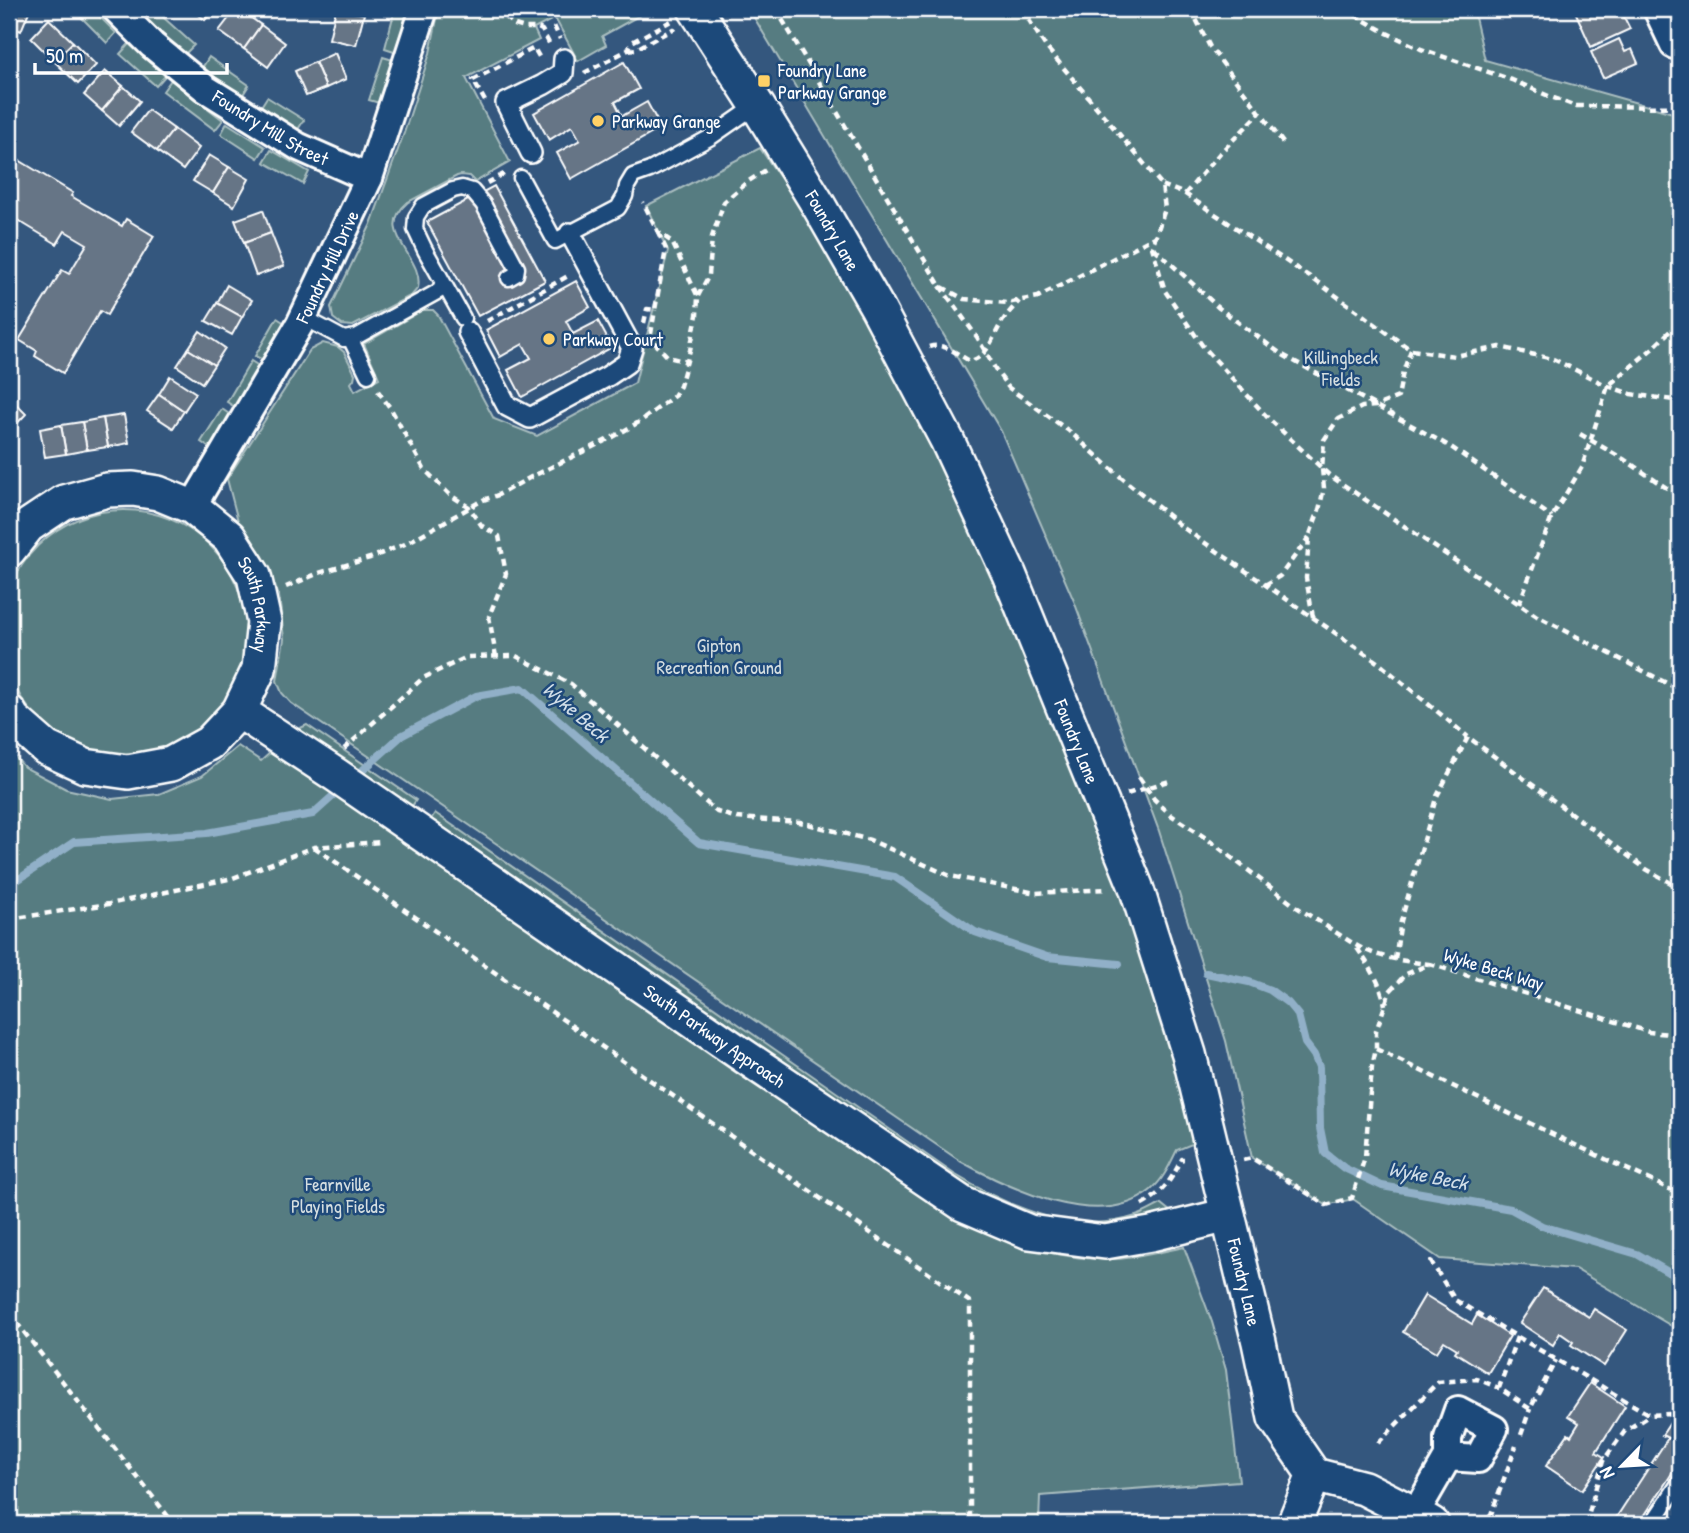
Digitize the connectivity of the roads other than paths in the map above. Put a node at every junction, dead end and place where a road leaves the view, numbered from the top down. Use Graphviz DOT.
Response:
graph roads {
  1 [pos="116,9"];
  2 [pos="424,9"];
  3 [pos="695,9"];
  4 [pos="1657,9"];
  5 [pos="1674,45"];
  6 [pos="564,59"];
  7 [pos="757,104"];
  8 [pos="531,153"];
  9 [pos="369,178"];
  10 [pos="521,178"];
  11 [pos="570,233"];
  12 [pos="509,278"];
  13 [pos="443,283"];
  14 [pos="303,317"];
  15 [pos="466,325"];
  16 [pos="350,338"];
  17 [pos="368,375"];
  18 [pos="192,507"];
  19 [pos="15,527"];
  20 [pos="9,712"];
  21 [pos="239,712"];
  22 [pos="1228,1215"];
  23 [pos="1448,1457"];
  24 [pos="1314,1475"];
  25 [pos="1680,1482"];
  26 [pos="1423,1519"];
  27 [pos="1294,1524"];
  28 [pos="1652,1524"];
  1 -- 9 [label="street, Foundry Mill Street"];
  2 -- 9 [label="street, Foundry Mill Drive"];
  3 -- 7 [label="street, Foundry Lane"];
  4 -- 5 [label="street"];
  6 -- 8 [label="street"];
  7 -- 11 [label="lane"];
  7 -- 22 [label="street, Foundry Lane"];
  9 -- 14 [label="street, Foundry Mill Drive"];
  10 -- 11 [label="lane"];
  11 -- 15 [label="street"];
  12 -- 13 [label="lane"];
  13 -- 15 [label="lane"];
  13 -- 16 [label="lane"];
  14 -- 16 [label="lane"];
  14 -- 18 [label="street, Foundry Mill Drive"];
  16 -- 17 [label="lane"];
  18 -- 19 [label="street, South Parkway"];
  18 -- 21 [label="street, South Parkway"];
  20 -- 21 [label="street, South Parkway"];
  21 -- 22 [label="street, South Parkway Approach"];
  22 -- 24 [label="street, Foundry Lane"];
  23 -- 26 [label="street"];
  24 -- 26 [label="street"];
  24 -- 27 [label="street"];
  25 -- 28 [label="lane"];
}
